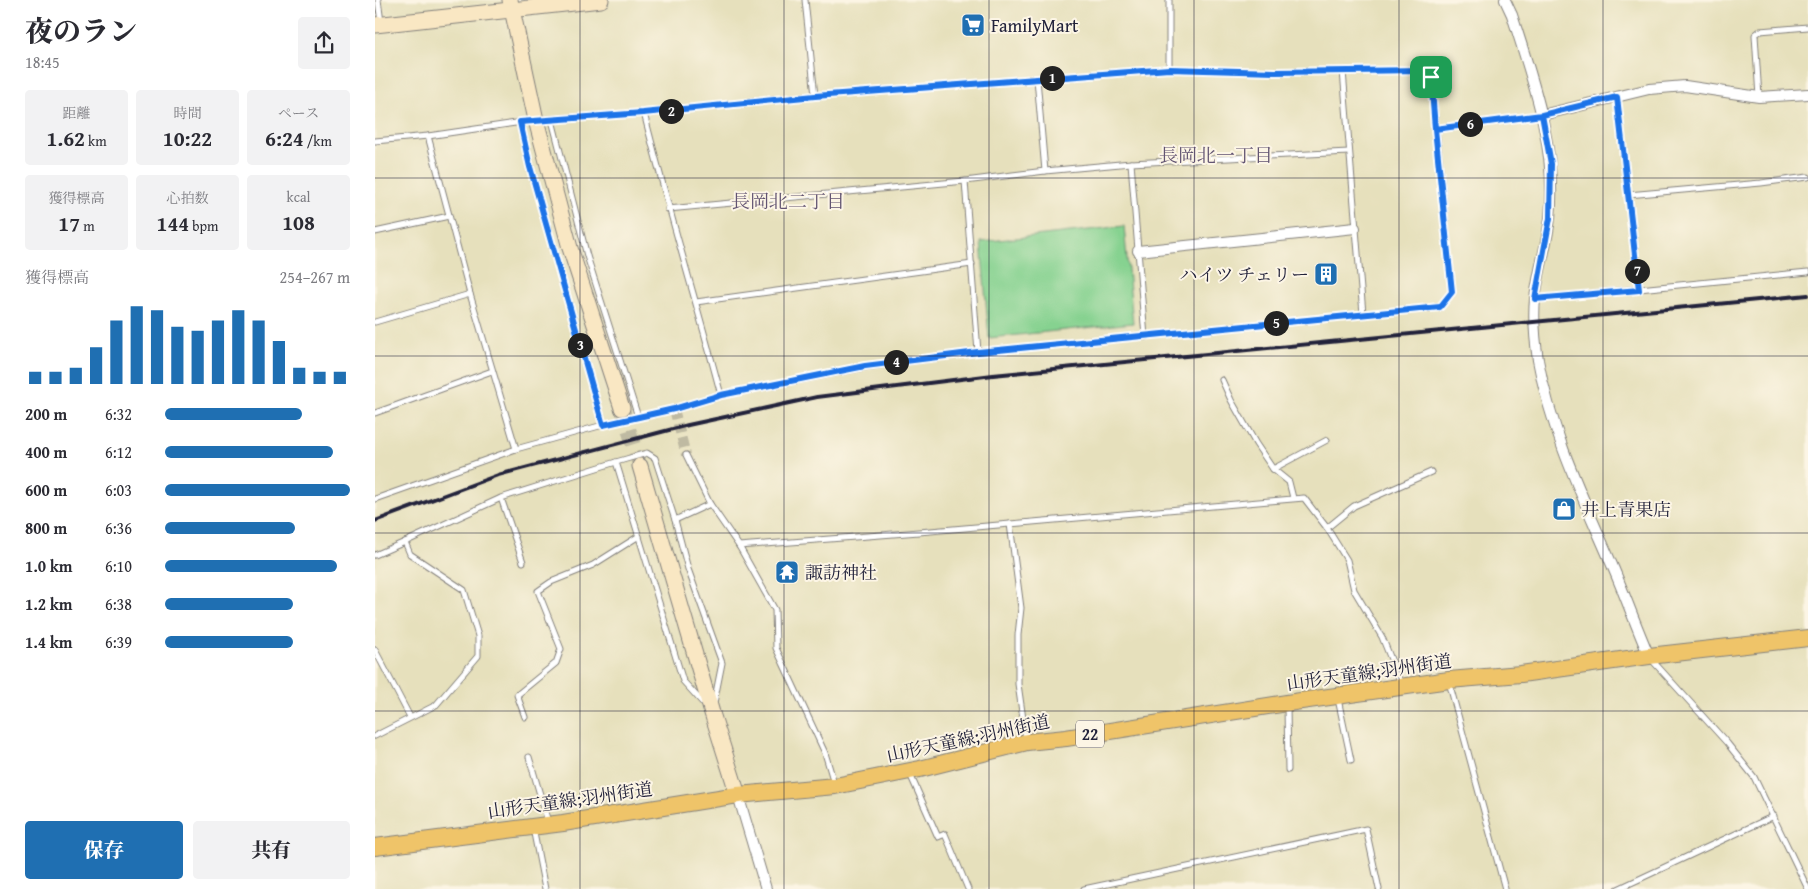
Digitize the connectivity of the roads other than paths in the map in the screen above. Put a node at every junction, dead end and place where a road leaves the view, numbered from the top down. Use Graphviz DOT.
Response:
graph roads {
  1 [pos="378,0"];
  2 [pos="601,0"];
  3 [pos="805,0"];
  4 [pos="1169,0"];
  5 [pos="1505,0"];
  6 [pos="511,5"];
  7 [pos="378,25"];
  8 [pos="1808,26"];
  9 [pos="1169,69"];
  10 [pos="1343,71"];
  11 [pos="1037,79"];
  12 [pos="1808,94"];
  13 [pos="815,96"];
  14 [pos="1617,97"];
  15 [pos="1759,98"];
  16 [pos="643,113"];
  17 [pos="1542,115"];
  18 [pos="536,120"];
  19 [pos="552,120"];
  20 [pos="520,122"];
  21 [pos="1435,129"];
  22 [pos="428,136"];
  23 [pos="375,141"];
  24 [pos="1349,152"];
  25 [pos="1131,163"];
  26 [pos="1045,171"];
  27 [pos="1808,177"];
  28 [pos="965,181"];
  29 [pos="1628,195"];
  30 [pos="668,209"];
  31 [pos="449,216"];
  32 [pos="1355,228"];
  33 [pos="375,232"];
  34 [pos="1138,251"];
  35 [pos="972,264"];
  36 [pos="1808,272"];
  37 [pos="1639,290"];
  38 [pos="471,294"];
  39 [pos="1535,299"];
  40 [pos="696,302"];
  41 [pos="1363,314"];
  42 [pos="375,322"];
  43 [pos="1145,337"];
  44 [pos="978,352"];
  45 [pos="492,371"];
  46 [pos="1222,380"];
  47 [pos="721,395"];
  48 [pos="622,408"];
  49 [pos="375,413"];
  50 [pos="638,418"];
  51 [pos="603,425"];
  52 [pos="1327,440"];
  53 [pos="516,449"];
  54 [pos="686,455"];
  55 [pos="616,462"];
  56 [pos="640,466"];
  57 [pos="1273,468"];
  58 [pos="1431,472"];
  59 [pos="501,498"];
  60 [pos="1293,498"];
  61 [pos="375,499"];
  62 [pos="709,504"];
  63 [pos="675,520"];
  64 [pos="1010,524"];
  65 [pos="1327,528"];
  66 [pos="639,536"];
  67 [pos="405,542"];
  68 [pos="739,546"];
  69 [pos="375,556"];
  70 [pos="523,562"];
  71 [pos="1808,638"];
  72 [pos="375,650"];
  73 [pos="1649,656"];
  74 [pos="1449,680"];
  75 [pos="1403,688"];
  76 [pos="1338,696"];
  77 [pos="1287,703"];
  78 [pos="712,713"];
  79 [pos="410,717"];
  80 [pos="525,717"];
  81 [pos="375,736"];
  82 [pos="1027,742"];
  83 [pos="529,757"];
  84 [pos="1351,760"];
  85 [pos="1288,770"];
  86 [pos="909,772"];
  87 [pos="835,786"];
  88 [pos="739,795"];
  89 [pos="1774,816"];
  90 [pos="540,825"];
  91 [pos="375,846"];
  92 [pos="545,889"];
  93 [pos="766,889"];
  94 [pos="968,889"];
  95 [pos="1084,889"];
  96 [pos="1379,889"];
  97 [pos="1505,889"];
  98 [pos="1617,889"];
  99 [pos="1808,889"];
  1 -- 7 [label="lane"];
  2 -- 6 [label="street"];
  3 -- 13 [label="lane"];
  4 -- 9 [label="lane"];
  5 -- 17 [label="street"];
  6 -- 7 [label="street"];
  6 -- 18 [label="street"];
  8 -- 15 [label="lane"];
  9 -- 10 [label="lane"];
  9 -- 11 [label="lane"];
  10 -- 21 [label="lane"];
  10 -- 24 [label="lane"];
  11 -- 13 [label="lane"];
  11 -- 26 [label="lane"];
  12 -- 15 [label="street"];
  13 -- 16 [label="lane"];
  14 -- 15 [label="street"];
  14 -- 17 [label="street"];
  14 -- 29 [label="lane"];
  16 -- 19 [label="lane"];
  16 -- 30 [label="lane"];
  17 -- 21 [label="lane"];
  17 -- 39 [label="street"];
  18 -- 19 [label="lane"];
  18 -- 20 [label="lane"];
  18 -- 48 [label="street"];
  19 -- 50 [label="lane"];
  20 -- 22 [label="lane"];
  20 -- 51 [label="lane"];
  21 -- 41 [label="lane"];
  22 -- 23 [label="lane"];
  22 -- 31 [label="lane"];
  24 -- 25 [label="lane"];
  24 -- 32 [label="lane"];
  25 -- 26 [label="lane"];
  25 -- 34 [label="lane"];
  26 -- 28 [label="lane"];
  27 -- 29 [label="lane"];
  28 -- 30 [label="lane"];
  28 -- 35 [label="lane"];
  29 -- 37 [label="lane"];
  30 -- 40 [label="lane"];
  31 -- 33 [label="lane"];
  31 -- 38 [label="lane"];
  32 -- 34 [label="street"];
  32 -- 41 [label="lane"];
  34 -- 43 [label="lane"];
  35 -- 40 [label="lane"];
  35 -- 44 [label="lane"];
  36 -- 37 [label="lane"];
  37 -- 39 [label="lane"];
  38 -- 42 [label="lane"];
  38 -- 45 [label="lane"];
  39 -- 73 [label="street"];
  40 -- 47 [label="lane"];
  41 -- 43 [label="lane"];
  43 -- 44 [label="lane"];
  44 -- 47 [label="lane"];
  45 -- 49 [label="lane"];
  45 -- 53 [label="lane"];
  46 -- 57 [label="lane"];
  47 -- 50 [label="lane"];
  50 -- 51 [label="lane"];
  51 -- 53 [label="lane"];
  52 -- 57 [label="lane"];
  53 -- 61 [label="lane"];
  54 -- 62 [label="lane"];
  55 -- 59 [label="lane"];
  55 -- 63 [label="lane"];
  55 -- 66 [label="lane"];
  56 -- 78 [label="street"];
  57 -- 60 [label="lane"];
  58 -- 65 [label="lane"];
  59 -- 67 [label="lane"];
  59 -- 70 [label="lane"];
  60 -- 64 [label="lane"];
  60 -- 65 [label="lane"];
  62 -- 63 [label="lane"];
  62 -- 68 [label="lane"];
  63 -- 78 [label="lane"];
  64 -- 68 [label="lane"];
  64 -- 82 [label="lane"];
  65 -- 75 [label="lane"];
  66 -- 78 [label="lane"];
  66 -- 80 [label="lane"];
  67 -- 69 [label="lane"];
  67 -- 79 [label="lane"];
  68 -- 87 [label="lane"];
  71 -- 73 [label="main road, 山形天童線;羽州街道 / 22"];
  72 -- 79 [label="lane"];
  73 -- 74 [label="main road, 山形天童線;羽州街道 / 22"];
  73 -- 89 [label="lane"];
  74 -- 75 [label="main road, 山形天童線;羽州街道 / 22"];
  74 -- 97 [label="lane"];
  75 -- 76 [label="main road, 山形天童線;羽州街道 / 22"];
  76 -- 77 [label="main road, 山形天童線;羽州街道 / 22"];
  76 -- 84 [label="lane"];
  77 -- 82 [label="main road, 山形天童線;羽州街道 / 22"];
  77 -- 85 [label="lane"];
  78 -- 88 [label="street"];
  79 -- 81 [label="lane"];
  82 -- 86 [label="main road, 山形天童線;羽州街道 / 22"];
  83 -- 90 [label="lane"];
  86 -- 87 [label="main road, 山形天童線;羽州街道 / 22"];
  86 -- 94 [label="lane"];
  87 -- 88 [label="main road, 山形天童線;羽州街道 / 22"];
  88 -- 90 [label="main road, 山形天童線;羽州街道 / 22"];
  88 -- 93 [label="street"];
  89 -- 98 [label="lane"];
  89 -- 99 [label="lane"];
  90 -- 91 [label="main road, 山形天童線;羽州街道 / 22"];
  90 -- 92 [label="lane"];
  95 -- 96 [label="lane"];
}
